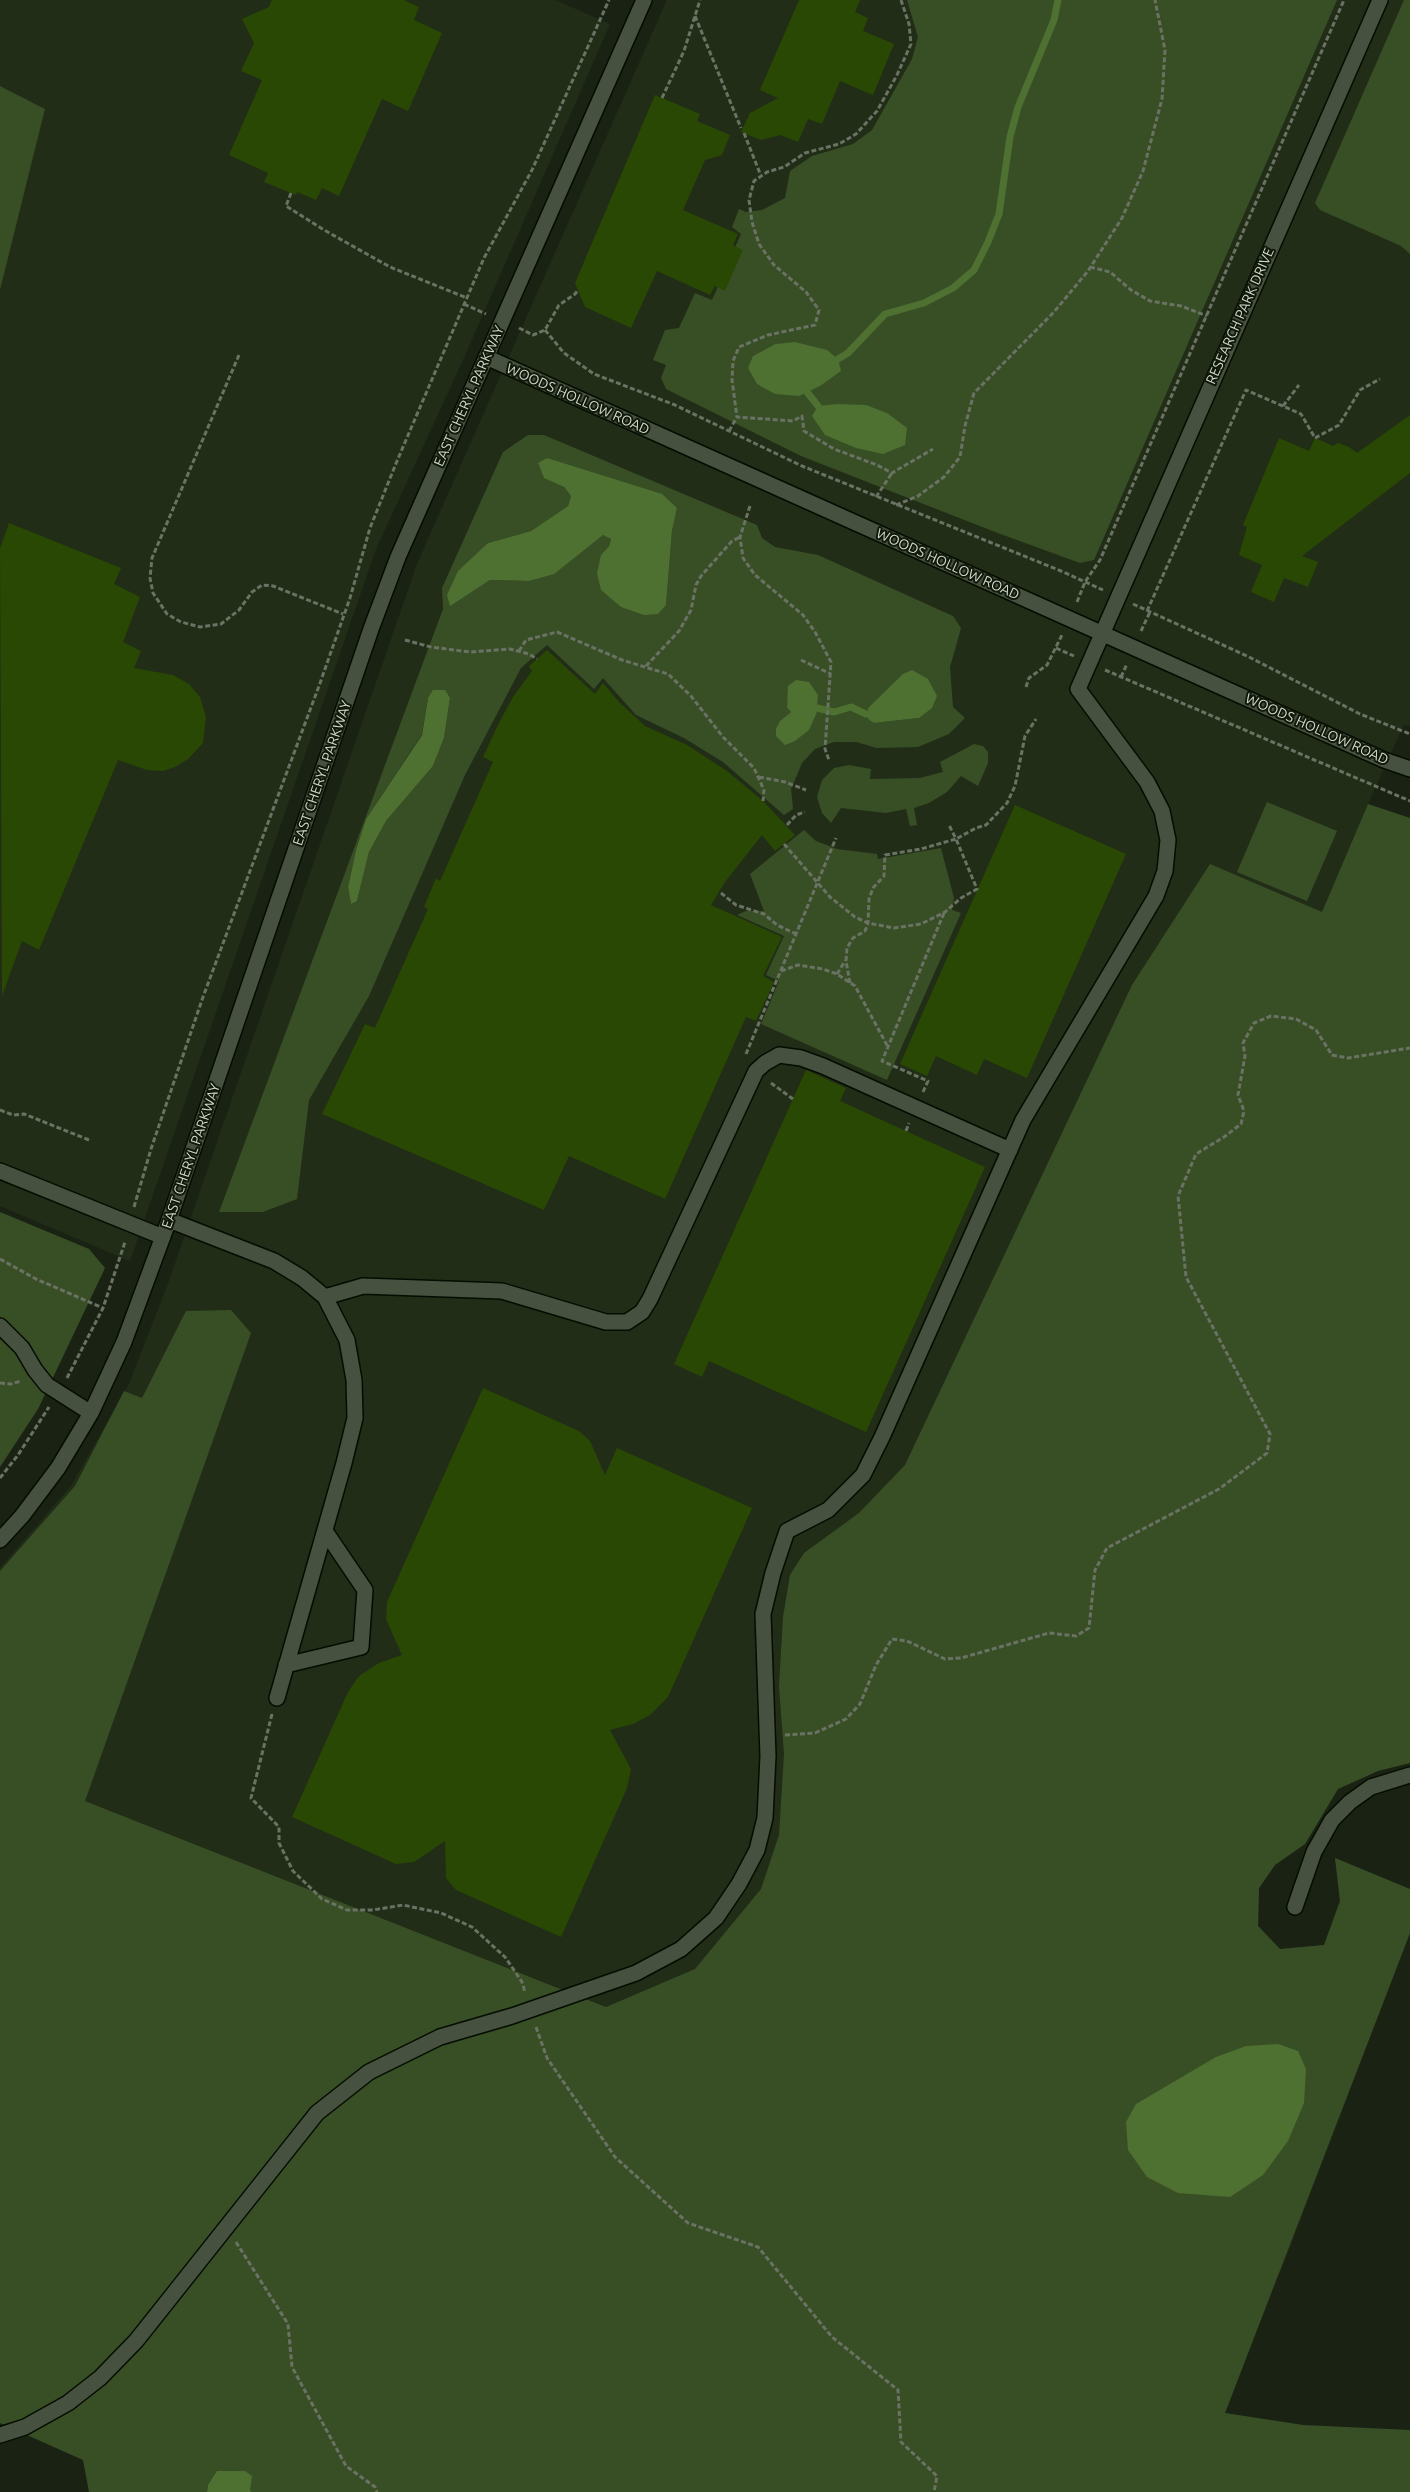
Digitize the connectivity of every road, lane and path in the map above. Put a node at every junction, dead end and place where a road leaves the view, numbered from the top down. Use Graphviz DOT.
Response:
graph roads {
  1 [pos="609,0"];
  2 [pos="644,0"];
  3 [pos="700,0"];
  4 [pos="901,0"];
  5 [pos="1155,0"];
  6 [pos="1344,0"];
  7 [pos="1380,0"];
  8 [pos="695,16"];
  9 [pos="662,98"];
  10 [pos="741,128"];
  11 [pos="744,133"];
  12 [pos="761,176"];
  13 [pos="291,193"];
  14 [pos="1090,267"];
  15 [pos="578,290"];
  16 [pos="467,298"];
  17 [pos="464,304"];
  18 [pos="490,316"];
  19 [pos="1206,316"];
  20 [pos="518,328"];
  21 [pos="545,330"];
  22 [pos="239,355"];
  23 [pos="486,357"];
  24 [pos="1380,379"];
  25 [pos="1299,385"];
  26 [pos="1283,406"];
  27 [pos="737,417"];
  28 [pos="729,431"];
  29 [pos="933,449"];
  30 [pos="892,473"];
  31 [pos="876,498"];
  32 [pos="750,506"];
  33 [pos="896,506"];
  34 [pos="740,538"];
  35 [pos="1085,582"];
  36 [pos="1106,591"];
  37 [pos="1130,602"];
  38 [pos="1075,606"];
  39 [pos="1148,611"];
  40 [pos="344,614"];
  41 [pos="1064,631"];
  42 [pos="1103,634"];
  43 [pos="1140,634"];
  44 [pos="405,640"];
  45 [pos="1056,648"];
  46 [pos="519,652"];
  47 [pos="538,659"];
  48 [pos="801,660"];
  49 [pos="1129,660"];
  50 [pos="1090,663"];
  51 [pos="646,666"];
  52 [pos="831,674"];
  53 [pos="1121,677"];
  54 [pos="1026,687"];
  55 [pos="1036,719"];
  56 [pos="1410,734"];
  57 [pos="829,760"];
  58 [pos="1410,769"];
  59 [pos="758,776"];
  60 [pos="806,790"];
  61 [pos="764,801"];
  62 [pos="1410,801"];
  63 [pos="805,812"];
  64 [pos="787,825"];
  65 [pos="949,825"];
  66 [pos="836,838"];
  67 [pos="956,840"];
  68 [pos="784,844"];
  69 [pos="818,882"];
  70 [pos="721,893"];
  71 [pos="945,912"];
  72 [pos="868,923"];
  73 [pos="796,934"];
  74 [pos="846,961"];
  75 [pos="781,971"];
  76 [pos="837,974"];
  77 [pos="850,983"];
  78 [pos="888,1047"];
  79 [pos="1410,1048"];
  80 [pos="756,1071"];
  81 [pos="793,1099"];
  82 [pos="916,1107"];
  83 [pos="0,1110"];
  84 [pos="906,1131"];
  85 [pos="89,1140"];
  86 [pos="1010,1150"];
  87 [pos="0,1171"];
  88 [pos="137,1196"];
  89 [pos="169,1220"];
  90 [pos="163,1237"];
  91 [pos="124,1247"];
  92 [pos="0,1259"];
  93 [pos="325,1297"];
  94 [pos="103,1308"];
  95 [pos="0,1326"];
  96 [pos="65,1382"];
  97 [pos="52,1403"];
  98 [pos="91,1413"];
  99 [pos="0,1478"];
  100 [pos="325,1531"];
  101 [pos="0,1540"];
  102 [pos="286,1665"];
  103 [pos="277,1698"];
  104 [pos="767,1736"];
  105 [pos="1410,1775"];
  106 [pos="1295,1907"];
  107 [pos="530,2009"];
  108 [pos="225,2228"];
  109 [pos="0,2435"];
  110 [pos="377,2492"];
  111 [pos="934,2492"];
  1 -- 16 [label="path"];
  2 -- 23 [label="street, EAST CHERYL PARKWAY"];
  3 -- 8 [label="path"];
  4 -- 12 [label="path"];
  5 -- 14 [label="path"];
  6 -- 19 [label="path"];
  7 -- 42 [label="street, RESEARCH PARK DRIVE"];
  8 -- 9 [label="path"];
  8 -- 10 [label="path"];
  11 -- 12 [label="path"];
  12 -- 27 [label="path"];
  13 -- 16 [label="path"];
  14 -- 19 [label="path"];
  14 -- 33 [label="path"];
  15 -- 21 [label="path"];
  16 -- 17 [label="path"];
  17 -- 18 [label="path"];
  17 -- 40 [label="path"];
  19 -- 35 [label="path"];
  20 -- 21 [label="path"];
  21 -- 28 [label="path"];
  22 -- 40 [label="path"];
  23 -- 42 [label="street, WOODS HOLLOW ROAD"];
  23 -- 89 [label="street, EAST CHERYL PARKWAY"];
  24 -- 26 [label="path"];
  25 -- 26 [label="path"];
  26 -- 39 [label="path"];
  27 -- 28 [label="path"];
  27 -- 30 [label="path"];
  28 -- 31 [label="path"];
  29 -- 30 [label="path"];
  30 -- 31 [label="path"];
  31 -- 33 [label="path"];
  32 -- 34 [label="path"];
  33 -- 35 [label="path"];
  34 -- 51 [label="path"];
  34 -- 52 [label="path"];
  35 -- 36 [label="path"];
  35 -- 38 [label="path"];
  37 -- 39 [label="path"];
  39 -- 43 [label="path"];
  39 -- 56 [label="path"];
  40 -- 88 [label="path"];
  41 -- 45 [label="path"];
  42 -- 50 [label="street, RESEARCH PARK DRIVE"];
  42 -- 58 [label="street, WOODS HOLLOW ROAD"];
  44 -- 46 [label="path"];
  45 -- 50 [label="path"];
  45 -- 54 [label="path"];
  46 -- 47 [label="path"];
  46 -- 51 [label="path"];
  48 -- 52 [label="path"];
  49 -- 53 [label="path"];
  50 -- 53 [label="path"];
  50 -- 86 [label="street, RESEARCH PARK DRIVE"];
  51 -- 59 [label="path"];
  52 -- 57 [label="path"];
  53 -- 62 [label="path"];
  55 -- 67 [label="path"];
  59 -- 60 [label="path"];
  59 -- 61 [label="path"];
  63 -- 64 [label="path"];
  65 -- 67 [label="path"];
  66 -- 69 [label="path"];
  67 -- 71 [label="path"];
  67 -- 72 [label="path"];
  68 -- 69 [label="path"];
  69 -- 72 [label="path"];
  69 -- 73 [label="path"];
  70 -- 73 [label="path"];
  71 -- 72 [label="path"];
  71 -- 78 [label="path"];
  72 -- 74 [label="path"];
  73 -- 75 [label="path"];
  74 -- 76 [label="path"];
  74 -- 77 [label="path"];
  75 -- 76 [label="path"];
  75 -- 80 [label="path"];
  76 -- 77 [label="path"];
  77 -- 78 [label="path"];
  78 -- 82 [label="path"];
  79 -- 104 [label="path"];
  80 -- 81 [label="path"];
  80 -- 82 [label="street"];
  80 -- 93 [label="street"];
  82 -- 84 [label="path"];
  82 -- 86 [label="street"];
  83 -- 85 [label="path"];
  86 -- 104 [label="street"];
  87 -- 90 [label="street"];
  89 -- 90 [label="street, EAST CHERYL PARKWAY"];
  89 -- 93 [label="street"];
  90 -- 98 [label="street, EAST CHERYL PARKWAY"];
  91 -- 94 [label="path"];
  92 -- 94 [label="path"];
  93 -- 100 [label="street"];
  94 -- 96 [label="path"];
  95 -- 98 [label="street"];
  97 -- 99 [label="path"];
  98 -- 101 [label="street, EAST CHERYL PARKWAY"];
  100 -- 102 [label="street"];
  100 -- 102 [label="street"];
  102 -- 103 [label="street"];
  103 -- 107 [label="path"];
  104 -- 107 [label="street"];
  105 -- 106 [label="street"];
  107 -- 108 [label="street"];
  107 -- 111 [label="path"];
  108 -- 109 [label="street"];
  108 -- 110 [label="path"];
}
